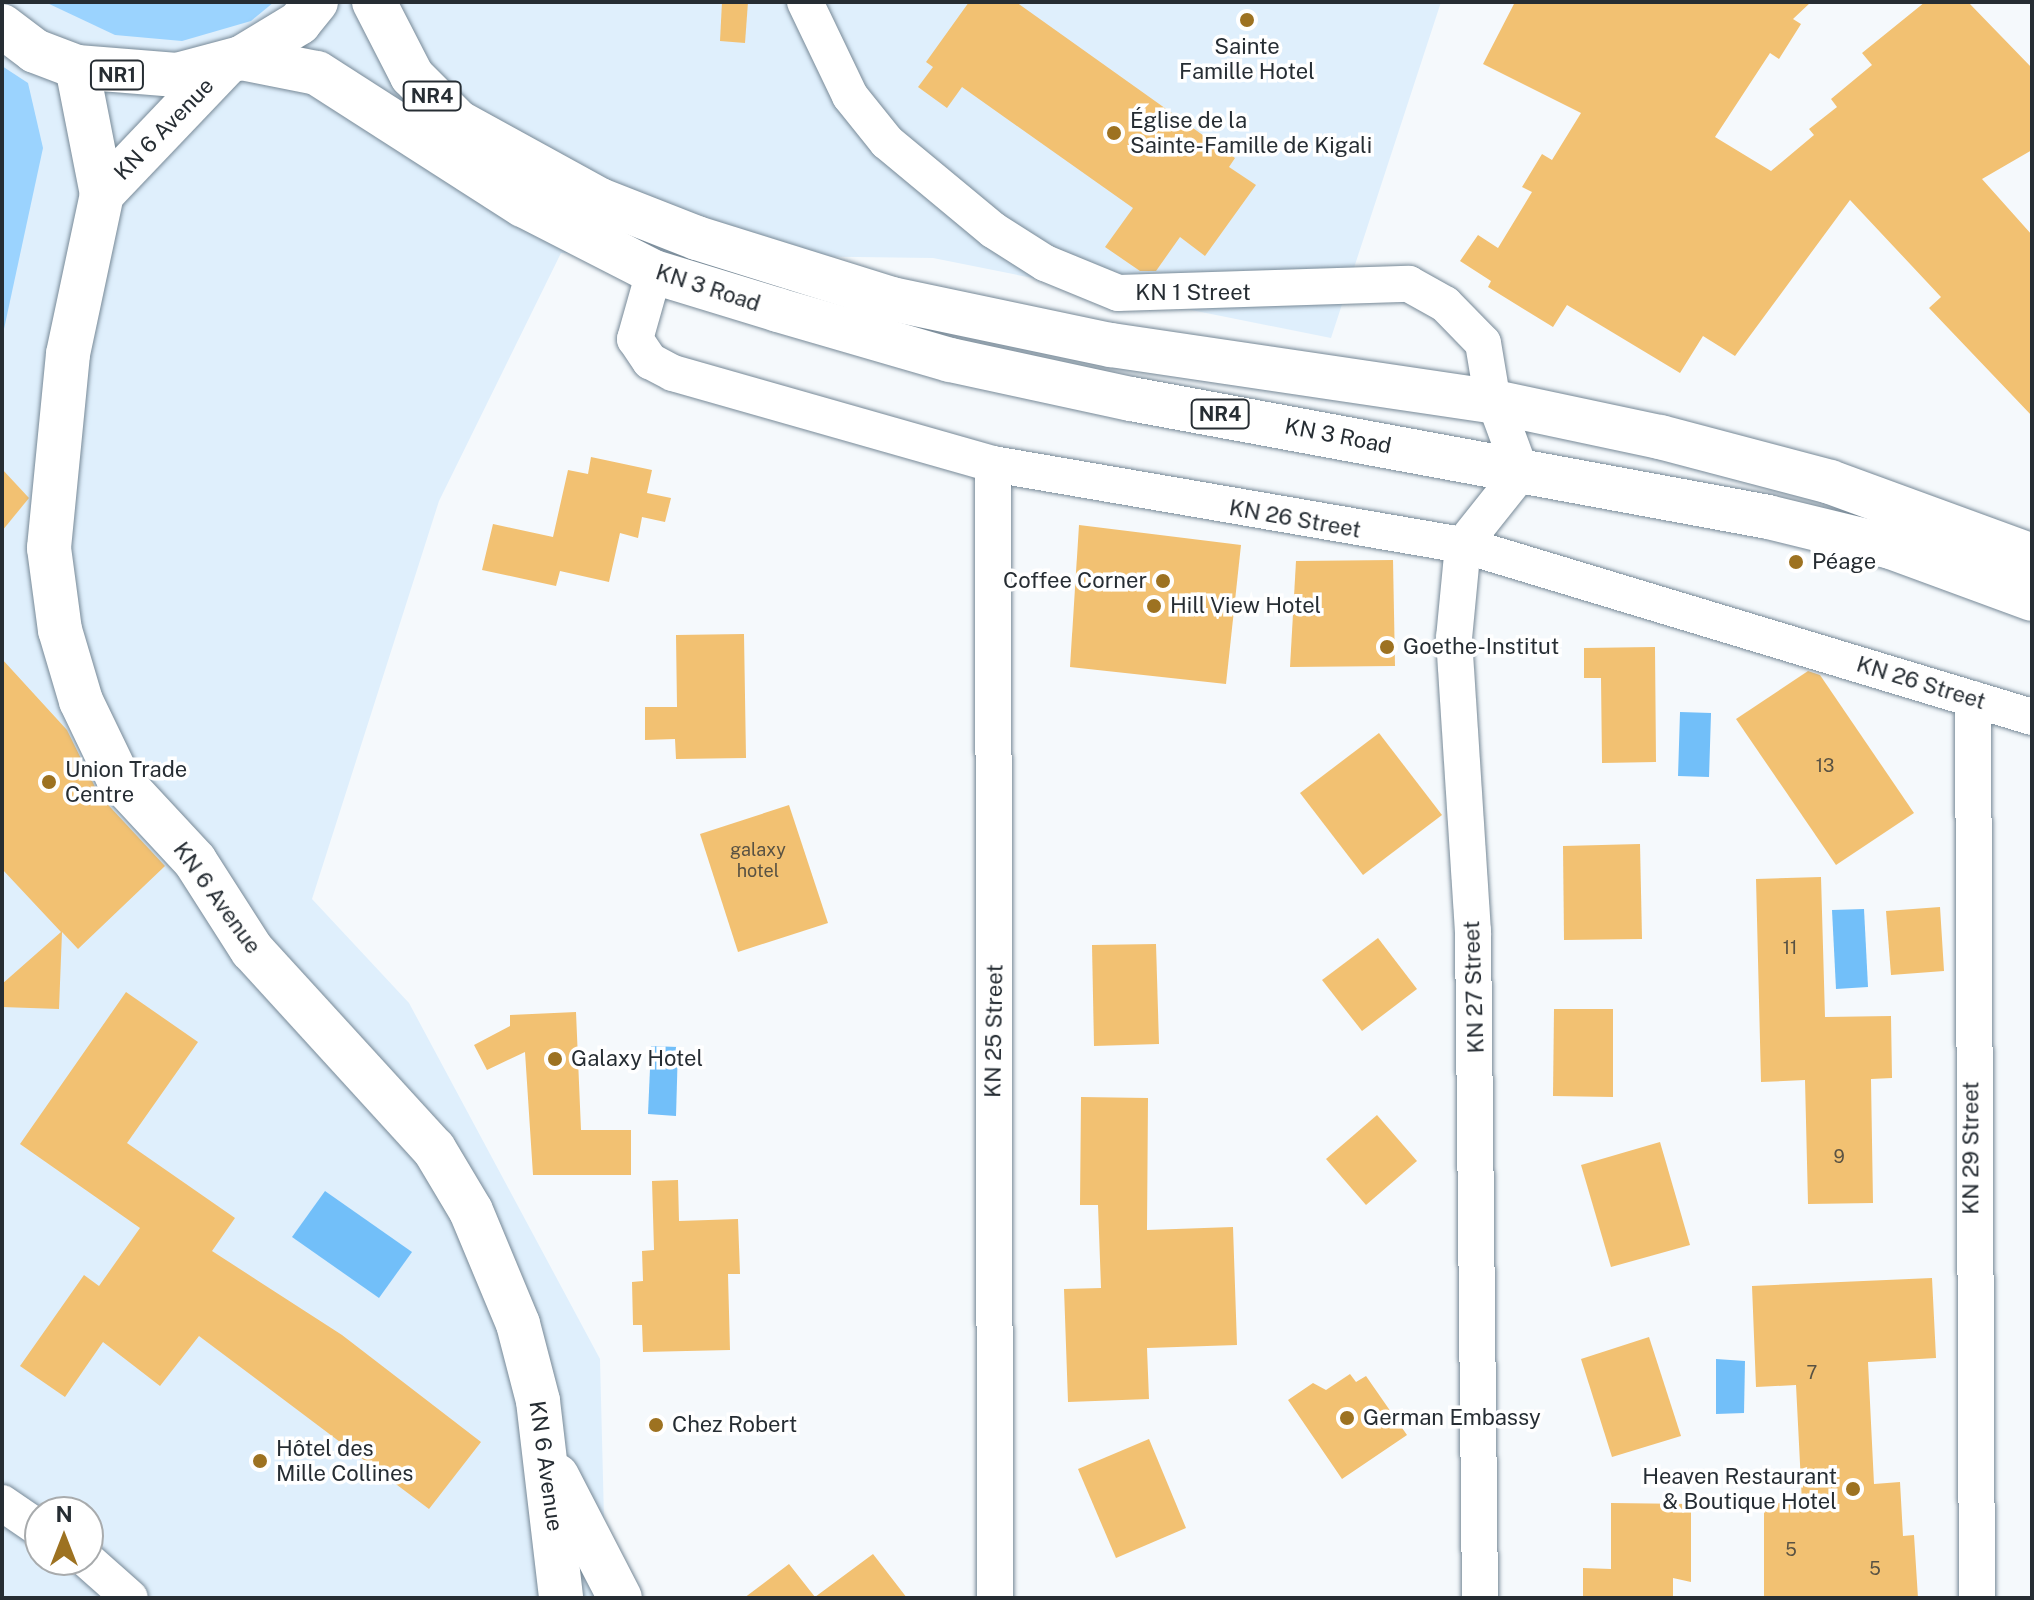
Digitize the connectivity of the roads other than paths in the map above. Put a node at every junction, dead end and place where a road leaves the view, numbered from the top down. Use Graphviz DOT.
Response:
graph roads {
  1 [pos="316,2"];
  2 [pos="374,2"];
  3 [pos="805,2"];
  4 [pos="2,26"];
  5 [pos="233,61"];
  6 [pos="77,67"];
  7 [pos="102,194"];
  8 [pos="654,272"];
  9 [pos="1495,402"];
  10 [pos="993,464"];
  11 [pos="1521,472"];
  12 [pos="1463,545"];
  13 [pos="2032,556"];
  14 [pos="2032,599"];
  15 [pos="1973,699"];
  16 [pos="2032,717"];
  17 [pos="550,1462"];
  18 [pos="2,1503"];
  19 [pos="24,1518"];
  20 [pos="104,1575"];
  21 [pos="130,1598"];
  22 [pos="561,1598"];
  23 [pos="620,1598"];
  24 [pos="995,1598"];
  25 [pos="1480,1598"];
  26 [pos="1977,1598"];
  1 -- 5 [label="main road, NR1"];
  2 -- 9 [label="main road, KN 3 Road / NR4"];
  3 -- 9 [label="street, KN 1 Street"];
  4 -- 6 [label="main road, NR1"];
  5 -- 6 [label="main road, NR1"];
  5 -- 7 [label="main road, KN 6 Avenue"];
  5 -- 8 [label="main road, KN 3 Road / NR4"];
  6 -- 7 [label="main road, KN 6 Avenue"];
  7 -- 17 [label="main road, KN 6 Avenue"];
  8 -- 10 [label="street, KN 26 Street"];
  8 -- 11 [label="main road, KN 3 Road / NR4"];
  9 -- 11 [label="street"];
  9 -- 13 [label="main road, KN 3 Road / NR4"];
  10 -- 12 [label="street, KN 26 Street"];
  10 -- 24 [label="street, KN 25 Street"];
  11 -- 12 [label="street"];
  11 -- 14 [label="main road, KN 3 Road / NR4"];
  12 -- 15 [label="street, KN 26 Street"];
  12 -- 25 [label="street, KN 27 Street"];
  15 -- 16 [label="street, KN 26 Street"];
  15 -- 26 [label="street, KN 29 Street"];
  17 -- 22 [label="main road, KN 6 Avenue"];
  17 -- 23 [label="main road"];
  18 -- 19 [label="street"];
  20 -- 21 [label="street"];
}
